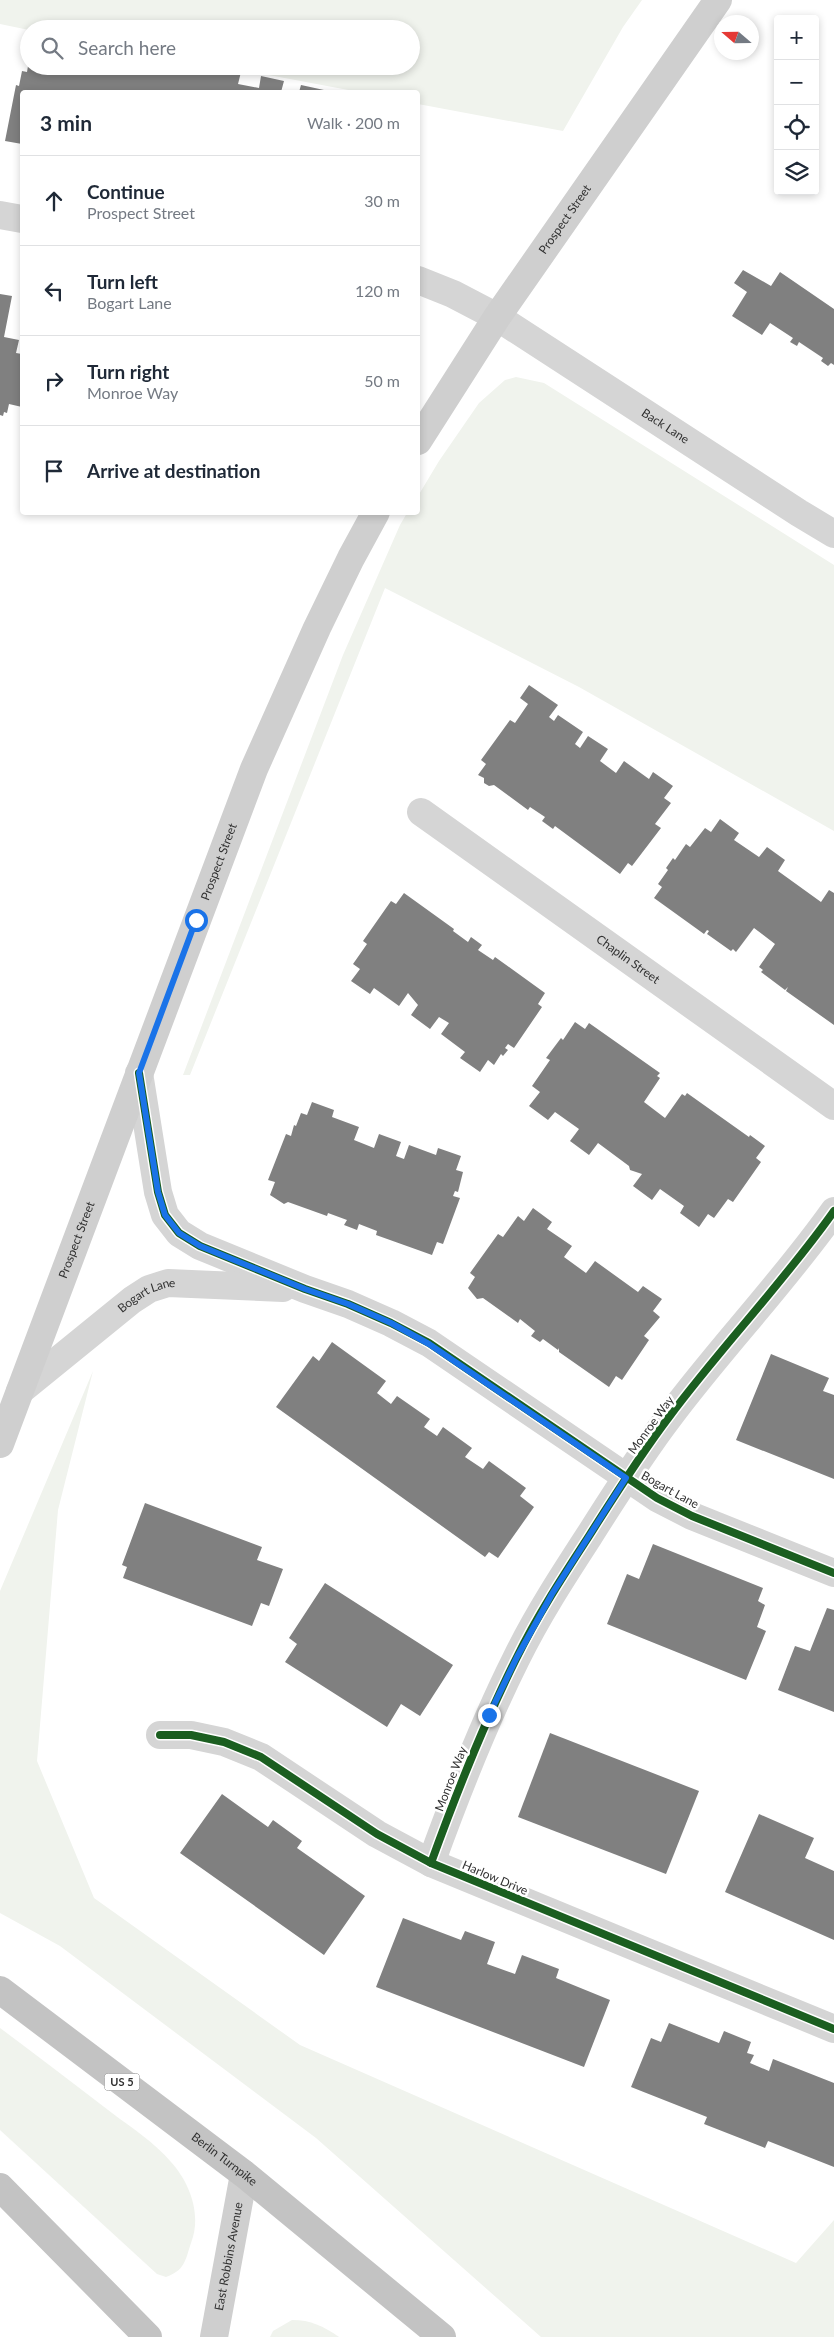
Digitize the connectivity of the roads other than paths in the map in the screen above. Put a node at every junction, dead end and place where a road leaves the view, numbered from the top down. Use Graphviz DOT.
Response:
graph roads {
  1 [pos="718,0"];
  2 [pos="0,215"];
  3 [pos="20,219"];
  4 [pos="420,281"];
  5 [pos="497,317"];
  6 [pos="420,438"];
  7 [pos="374,515"];
  8 [pos="834,534"];
  9 [pos="421,812"];
  10 [pos="139,1073"];
  11 [pos="834,1106"];
  12 [pos="834,1211"];
  13 [pos="305,1289"];
  14 [pos="20,1391"];
  15 [pos="0,1444"];
  16 [pos="626,1478"];
  17 [pos="834,1573"];
  18 [pos="160,1735"];
  19 [pos="431,1863"];
  20 [pos="0,1990"];
  21 [pos="834,2029"];
  22 [pos="244,2174"];
  23 [pos="0,2187"];
  24 [pos="148,2337"];
  25 [pos="214,2337"];
  26 [pos="442,2337"];
  1 -- 5 [label="main road, Prospect Street"];
  2 -- 3 [label="street"];
  4 -- 5 [label="street, Back Lane"];
  5 -- 6 [label="main road, Prospect Street"];
  5 -- 8 [label="street, Back Lane"];
  7 -- 10 [label="main road, Prospect Street"];
  9 -- 11 [label="street, Chaplin Street"];
  10 -- 13 [label="street, Bogart Lane"];
  10 -- 14 [label="main road, Prospect Street"];
  12 -- 16 [label="street, Monroe Way"];
  13 -- 14 [label="street, Bogart Lane"];
  13 -- 16 [label="street, Bogart Lane"];
  14 -- 15 [label="main road, Prospect Street"];
  16 -- 17 [label="street, Bogart Lane"];
  16 -- 19 [label="street, Monroe Way"];
  18 -- 19 [label="street, Harlow Drive"];
  19 -- 21 [label="street, Harlow Drive"];
  20 -- 22 [label="highway, Berlin Turnpike / US 5"];
  22 -- 25 [label="main road, East Robbins Avenue"];
  22 -- 26 [label="highway, Berlin Turnpike / US 5"];
  23 -- 24 [label="highway"];
}
